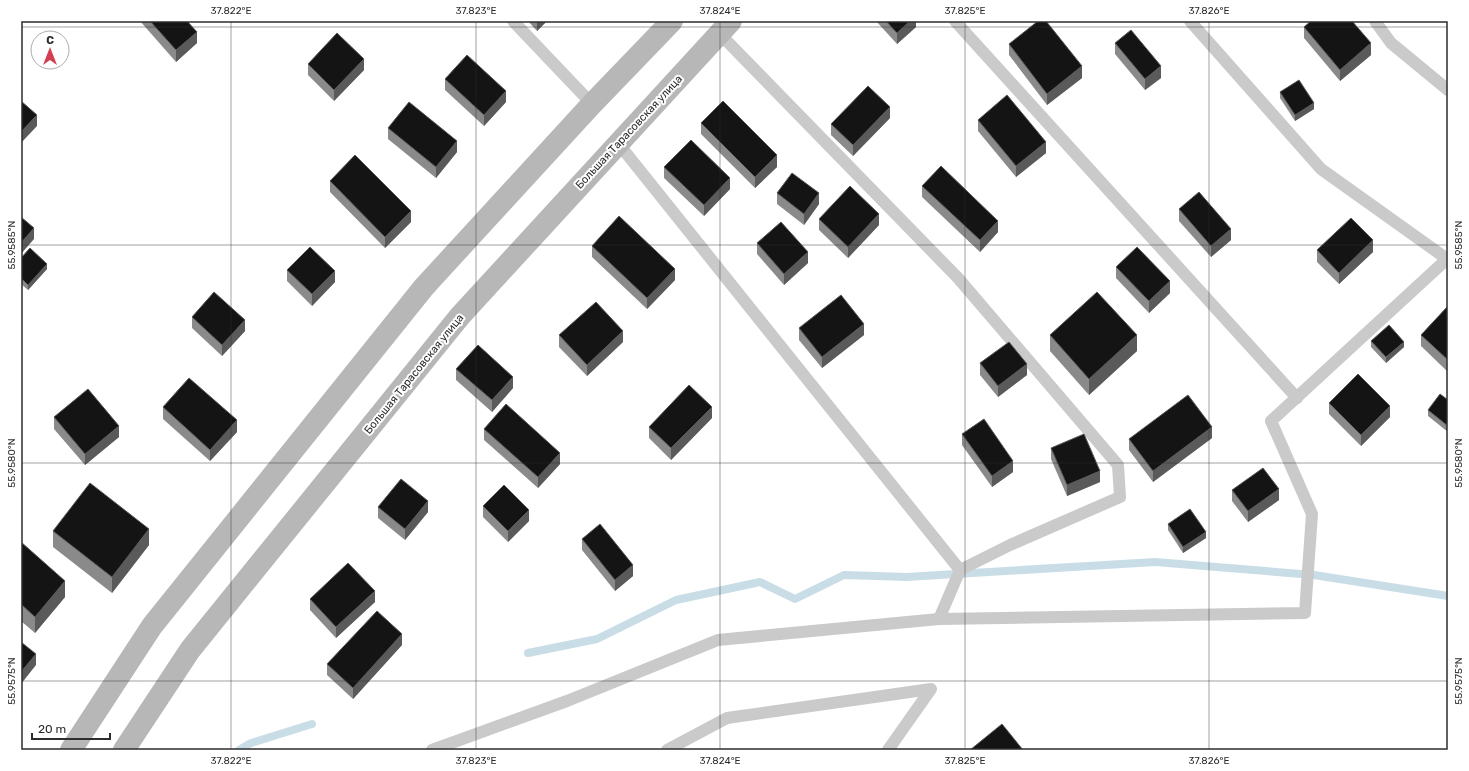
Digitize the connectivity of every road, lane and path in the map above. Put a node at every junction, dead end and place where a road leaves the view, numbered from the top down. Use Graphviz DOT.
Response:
graph roads {
  1 [pos="514,21"];
  2 [pos="672,21"];
  3 [pos="955,21"];
  4 [pos="1190,21"];
  5 [pos="1375,21"];
  6 [pos="725,27"];
  7 [pos="1448,90"];
  8 [pos="592,104"];
  9 [pos="618,143"];
  10 [pos="1448,259"];
  11 [pos="1297,398"];
  12 [pos="960,570"];
  13 [pos="940,619"];
  14 [pos="71,750"];
  15 [pos="124,750"];
  16 [pos="432,750"];
  17 [pos="667,750"];
  18 [pos="888,750"];
  1 -- 8 [label="lane"];
  2 -- 8 [label="street"];
  3 -- 11 [label="lane"];
  4 -- 10 [label="lane"];
  5 -- 7 [label="lane"];
  6 -- 9 [label="street, Большая Тарасовская улица"];
  6 -- 12 [label="lane"];
  8 -- 14 [label="street"];
  9 -- 12 [label="lane"];
  9 -- 15 [label="street, Большая Тарасовская улица"];
  10 -- 11 [label="lane"];
  11 -- 13 [label="lane"];
  12 -- 13 [label="lane"];
  13 -- 16 [label="lane"];
  17 -- 18 [label="lane"];
}
